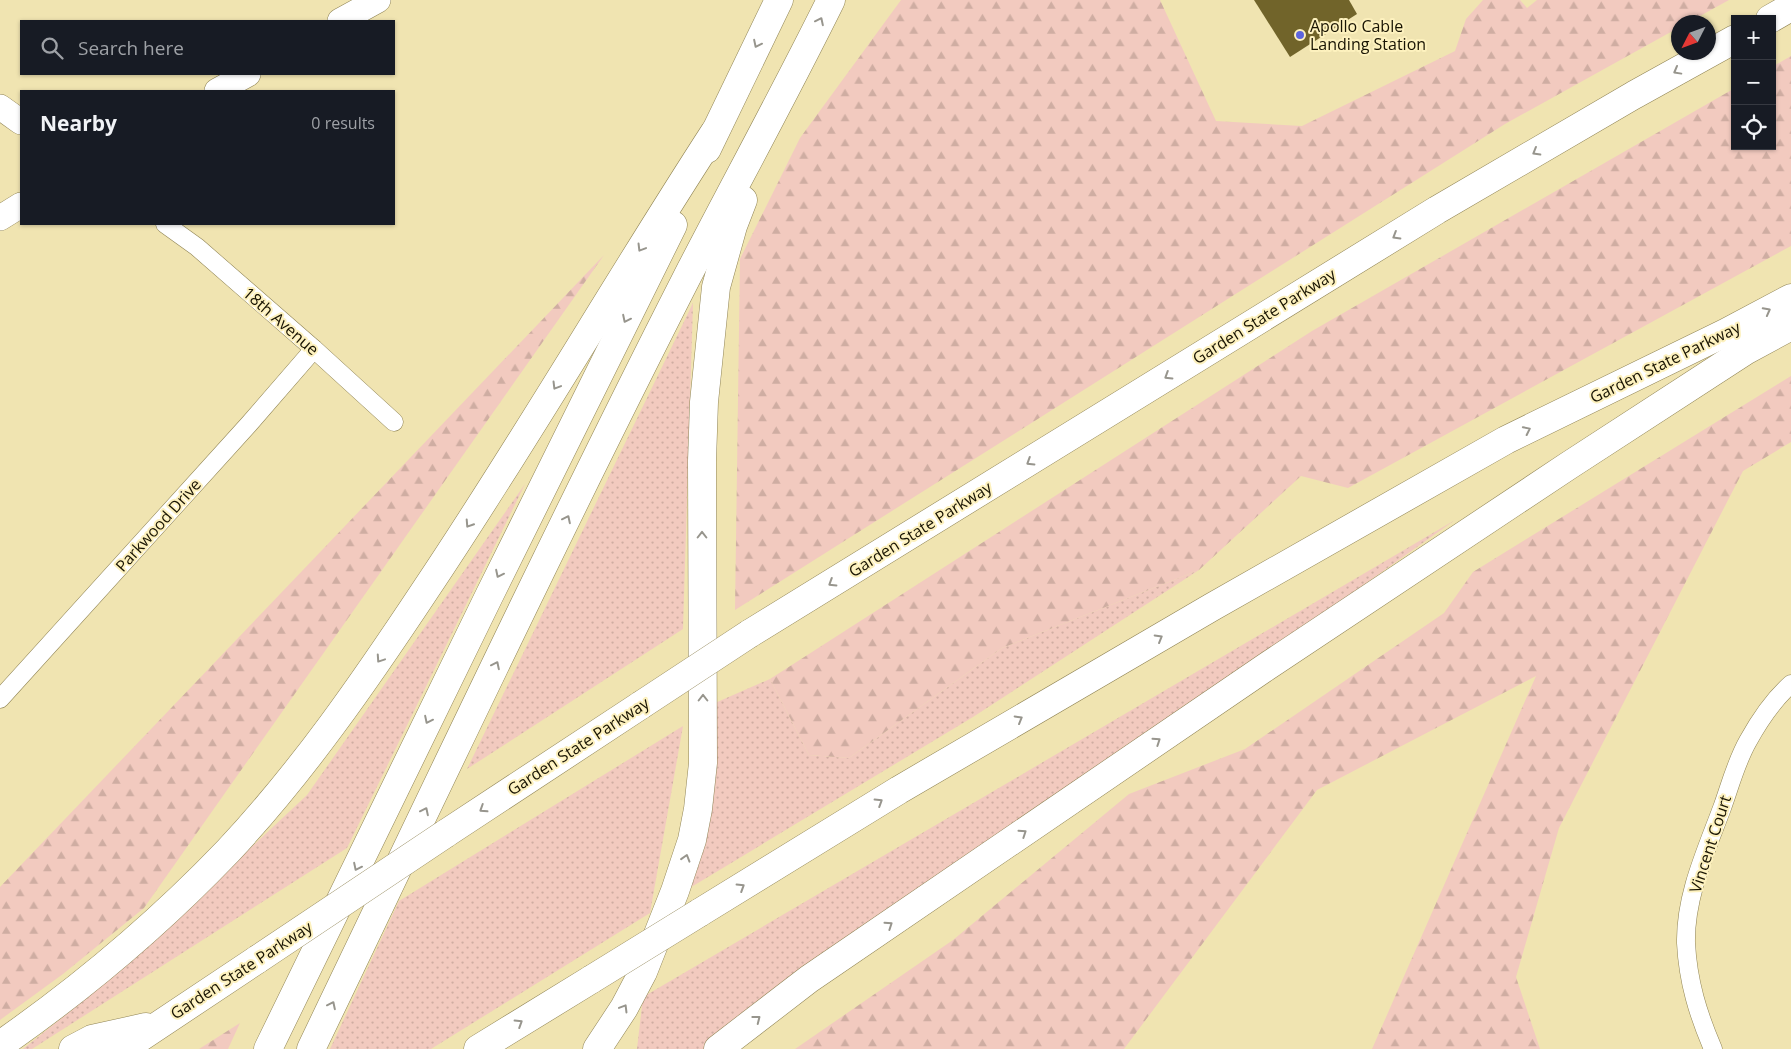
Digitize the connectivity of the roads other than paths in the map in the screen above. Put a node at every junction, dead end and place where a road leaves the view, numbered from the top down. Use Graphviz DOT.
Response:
graph roads {
  1 [pos="378,0"];
  2 [pos="779,0"];
  3 [pos="831,0"];
  4 [pos="1791,7"];
  5 [pos="1776,16"];
  6 [pos="342,20"];
  7 [pos="1731,41"];
  8 [pos="246,75"];
  9 [pos="219,90"];
  10 [pos="783,96"];
  11 [pos="0,107"];
  12 [pos="20,121"];
  13 [pos="714,132"];
  14 [pos="20,206"];
  15 [pos="0,218"];
  16 [pos="166,225"];
  17 [pos="1791,298"];
  18 [pos="1791,326"];
  19 [pos="314,349"];
  20 [pos="394,422"];
  21 [pos="1791,684"];
  22 [pos="0,699"];
  23 [pos="157,1025"];
  24 [pos="0,1044"];
  25 [pos="73,1049"];
  26 [pos="123,1049"];
  27 [pos="268,1049"];
  28 [pos="311,1049"];
  29 [pos="478,1049"];
  30 [pos="597,1049"];
  31 [pos="718,1049"];
  32 [pos="1713,1049"];
  1 -- 6 [label="street"];
  2 -- 13 [label="highway, one-way"];
  10 -- 3 [label="highway, one-way"];
  4 -- 5 [label="highway"];
  7 -- 23 [label="highway, Garden State Parkway, one-way, bridge"];
  8 -- 9 [label="street"];
  28 -- 10 [label="highway, one-way"];
  30 -- 10 [label="highway, one-way"];
  11 -- 12 [label="street"];
  13 -- 24 [label="highway, one-way"];
  13 -- 27 [label="highway, one-way"];
  14 -- 15 [label="street"];
  16 -- 19 [label="street, 18th Avenue"];
  29 -- 17 [label="highway, Garden State Parkway, one-way, bridge"];
  31 -- 18 [label="highway, one-way"];
  19 -- 20 [label="street, 18th Avenue"];
  19 -- 22 [label="street, Parkwood Drive"];
  21 -- 32 [label="street, Vincent Court"];
  23 -- 25 [label="highway"];
  23 -- 26 [label="highway, Garden State Parkway"];
}
